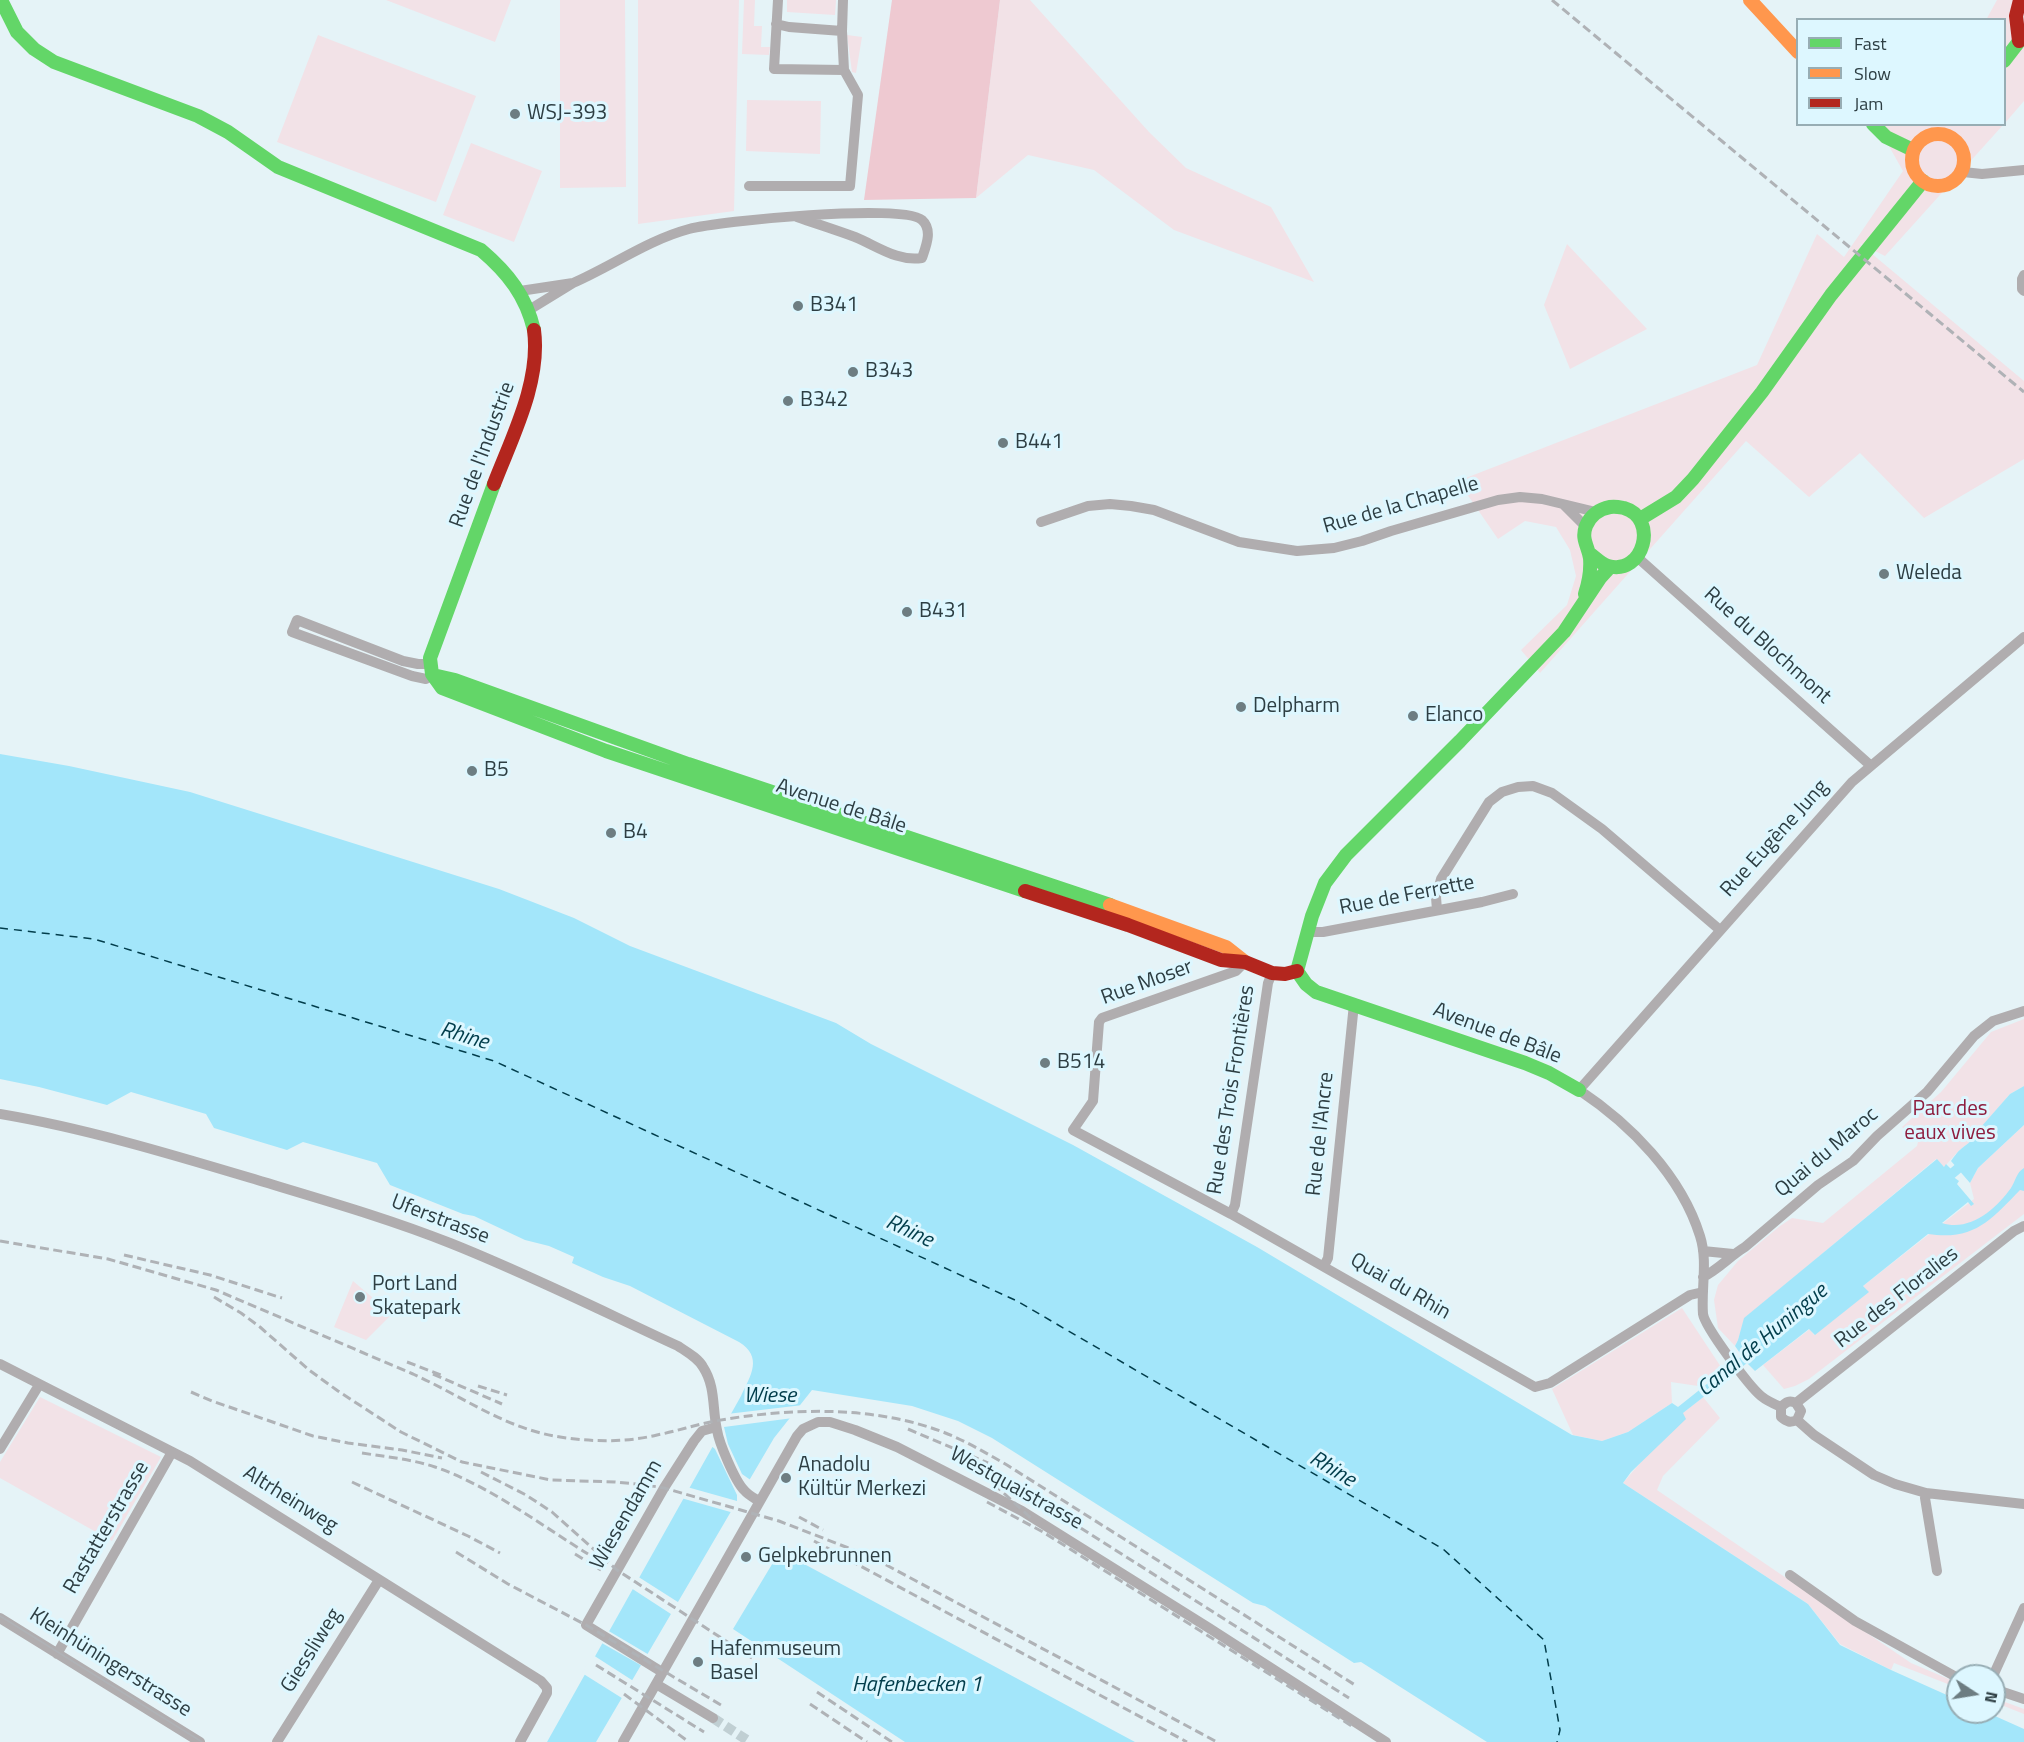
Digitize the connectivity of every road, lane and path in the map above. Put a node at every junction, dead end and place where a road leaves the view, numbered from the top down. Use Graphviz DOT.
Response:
graph roads {
  1 [pos="1,0"];
  2 [pos="778,0"];
  3 [pos="843,0"];
  4 [pos="1750,0"];
  5 [pos="2020,0"];
  6 [pos="777,24"];
  7 [pos="842,31"];
  8 [pos="2022,41"];
  9 [pos="1796,51"];
  10 [pos="2006,59"];
  11 [pos="844,70"];
  12 [pos="1875,126"];
  13 [pos="1955,130"];
  14 [pos="1913,150"];
  15 [pos="2024,170"];
  16 [pos="1963,172"];
  17 [pos="1923,182"];
  18 [pos="749,186"];
  19 [pos="797,217"];
  20 [pos="2024,275"];
  21 [pos="573,284"];
  22 [pos="520,291"];
  23 [pos="2024,291"];
  24 [pos="529,310"];
  25 [pos="1564,505"];
  26 [pos="1596,512"];
  27 [pos="1640,519"];
  28 [pos="1041,522"];
  29 [pos="1586,527"];
  30 [pos="1589,553"];
  31 [pos="1637,557"];
  32 [pos="1610,567"];
  33 [pos="1583,604"];
  34 [pos="2024,637"];
  35 [pos="431,666"];
  36 [pos="1870,765"];
  37 [pos="1513,894"];
  38 [pos="1437,910"];
  39 [pos="1720,930"];
  40 [pos="1309,932"];
  41 [pos="1245,963"];
  42 [pos="1297,971"];
  43 [pos="1272,973"];
  44 [pos="1354,1004"];
  45 [pos="2024,1011"];
  46 [pos="1579,1090"];
  47 [pos="0,1114"];
  48 [pos="1073,1130"];
  49 [pos="1231,1214"];
  50 [pos="2024,1226"];
  51 [pos="1703,1251"];
  52 [pos="1733,1254"];
  53 [pos="1324,1266"];
  54 [pos="1703,1277"];
  55 [pos="1703,1292"];
  56 [pos="0,1364"];
  57 [pos="39,1385"];
  58 [pos="1796,1403"];
  59 [pos="1781,1407"];
  60 [pos="1797,1420"];
  61 [pos="717,1430"];
  62 [pos="0,1449"];
  63 [pos="172,1452"];
  64 [pos="1926,1493"];
  65 [pos="759,1501"];
  66 [pos="2024,1504"];
  67 [pos="1937,1570"];
  68 [pos="1790,1575"];
  69 [pos="379,1580"];
  70 [pos="2024,1608"];
  71 [pos="0,1618"];
  72 [pos="57,1654"];
  73 [pos="1998,1664"];
  74 [pos="1946,1671"];
  75 [pos="663,1672"];
  76 [pos="656,1684"];
  77 [pos="2006,1693"];
  78 [pos="2024,1699"];
  79 [pos="713,1718"];
  80 [pos="200,1742"];
  81 [pos="277,1742"];
  82 [pos="520,1742"];
  83 [pos="623,1742"];
  84 [pos="1386,1742"];
  1 -- 22 [label="main road, Rue de l'Industrie"];
  2 -- 6 [label="street"];
  3 -- 7 [label="street"];
  4 -- 9 [label="main road"];
  5 -- 8 [label="main road"];
  6 -- 7 [label="street"];
  6 -- 11 [label="street"];
  7 -- 11 [label="street"];
  8 -- 10 [label="main road"];
  11 -- 18 [label="street"];
  12 -- 14 [label="main road"];
  13 -- 14 [label="main road"];
  13 -- 16 [label="main road"];
  14 -- 17 [label="main road"];
  15 -- 16 [label="street"];
  16 -- 17 [label="main road"];
  17 -- 27 [label="main road"];
  19 -- 19 [label="street"];
  19 -- 21 [label="street"];
  20 -- 23 [label="street"];
  21 -- 22 [label="street"];
  21 -- 24 [label="street"];
  22 -- 24 [label="main road, Rue de l'Industrie"];
  24 -- 35 [label="main road, Rue de l'Industrie"];
  25 -- 26 [label="street, Rue de la Chapelle"];
  25 -- 28 [label="street, Rue de la Chapelle"];
  25 -- 29 [label="street"];
  26 -- 27 [label="main road"];
  26 -- 29 [label="main road"];
  27 -- 31 [label="main road"];
  29 -- 30 [label="main road"];
  30 -- 32 [label="main road"];
  30 -- 33 [label="main road"];
  31 -- 32 [label="main road"];
  31 -- 36 [label="street, Rue du Blochmont"];
  32 -- 33 [label="main road"];
  33 -- 40 [label="main road"];
  34 -- 36 [label="street, Rue Eugène Jung"];
  35 -- 35 [label="street, Avenue de Bâle"];
  35 -- 41 [label="main road, Avenue de Bâle"];
  36 -- 39 [label="street, Rue Eugène Jung"];
  37 -- 38 [label="street, Rue de Ferrette"];
  38 -- 39 [label="street"];
  38 -- 40 [label="street, Rue de Ferrette"];
  39 -- 46 [label="street, Rue Eugène Jung"];
  40 -- 42 [label="main road"];
  41 -- 43 [label="main road, Avenue de Bâle"];
  41 -- 48 [label="street, Rue Moser"];
  42 -- 43 [label="main road, Avenue de Bâle"];
  42 -- 44 [label="main road, Avenue de Bâle"];
  43 -- 49 [label="street, Rue des Trois Frontières"];
  44 -- 46 [label="main road, Avenue de Bâle"];
  44 -- 53 [label="street, Rue de l'Ancre"];
  45 -- 52 [label="street, Quai du Maroc"];
  46 -- 51 [label="street, Avenue de Bâle"];
  47 -- 61 [label="street, Uferstrasse"];
  48 -- 49 [label="street, Quai du Rhin"];
  49 -- 53 [label="street, Quai du Rhin"];
  50 -- 58 [label="street, Rue des Floralies"];
  51 -- 52 [label="street"];
  51 -- 54 [label="street, Avenue de Bâle"];
  52 -- 54 [label="street, Quai du Maroc"];
  53 -- 55 [label="street, Quai du Rhin"];
  54 -- 55 [label="street, Avenue de Bâle"];
  55 -- 59 [label="street, Avenue de Bâle"];
  56 -- 57 [label="street, Altrheinweg"];
  57 -- 62 [label="street"];
  57 -- 63 [label="street, Altrheinweg"];
  58 -- 59 [label="street"];
  58 -- 60 [label="street"];
  59 -- 60 [label="street"];
  60 -- 64 [label="street"];
  61 -- 65 [label="street, Uferstrasse"];
  61 -- 75 [label="street, Wiesendamm"];
  63 -- 69 [label="street, Altrheinweg"];
  63 -- 72 [label="street, Rastatterstrasse"];
  64 -- 66 [label="street"];
  64 -- 67 [label="street"];
  65 -- 75 [label="street, Westquaistrasse"];
  65 -- 84 [label="street, Westquaistrasse"];
  68 -- 74 [label="street"];
  69 -- 81 [label="street, Giessliweg"];
  69 -- 82 [label="street, Altrheinweg"];
  70 -- 73 [label="street"];
  71 -- 72 [label="street, Kleinhüningerstrasse"];
  72 -- 80 [label="street, Kleinhüningerstrasse"];
  75 -- 76 [label="street, Westquaistrasse"];
  76 -- 79 [label="street"];
  76 -- 83 [label="street, Westquaistrasse"];
  77 -- 78 [label="street"];
}
